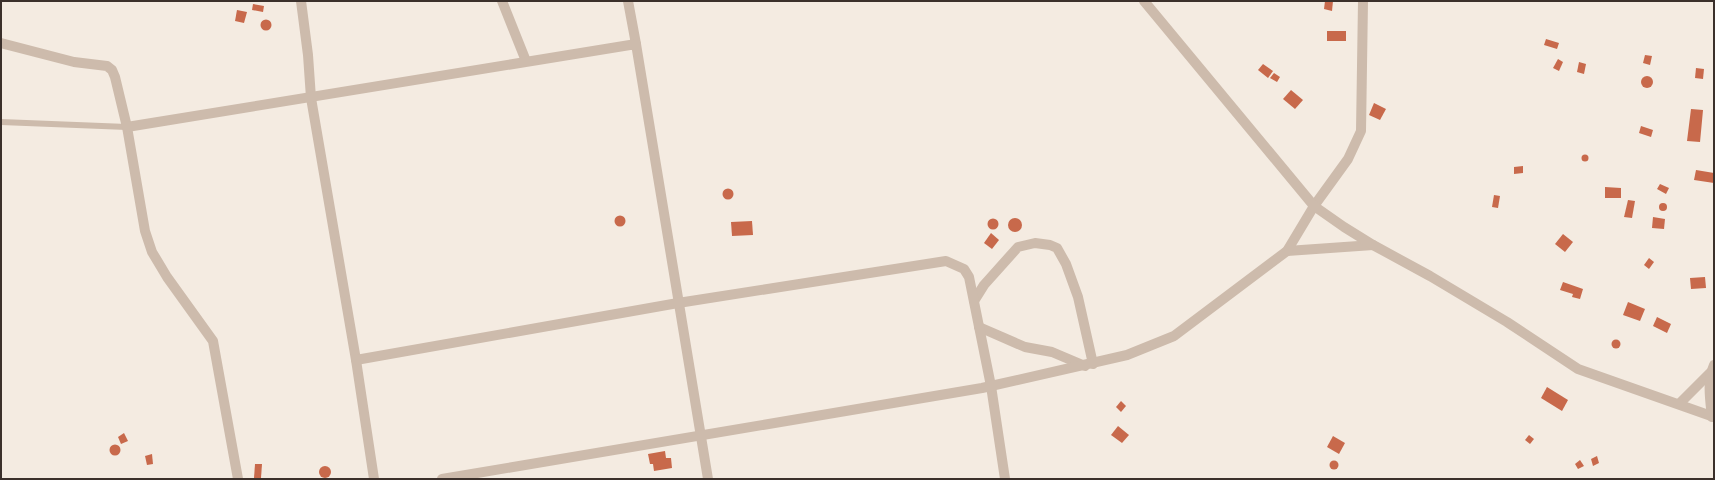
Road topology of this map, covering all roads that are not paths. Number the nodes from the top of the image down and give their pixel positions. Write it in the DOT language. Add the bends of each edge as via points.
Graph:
graph roads {
  1 [pos="301,1"];
  2 [pos="502,1"];
  3 [pos="628,1"];
  4 [pos="1144,1"];
  5 [pos="1363,1"];
  6 [pos="1,43"];
  7 [pos="636,44"];
  8 [pos="526,61"];
  9 [pos="311,98"];
  10 [pos="1,122"];
  11 [pos="127,127"];
  12 [pos="1314,206"];
  13 [pos="1373,245"];
  14 [pos="1287,251"];
  15 [pos="974,301"];
  16 [pos="678,303"];
  17 [pos="978,327"];
  18 [pos="356,360"];
  19 [pos="1089,365"];
  20 [pos="1712,369"];
  21 [pos="991,386"];
  22 [pos="1679,404"];
  23 [pos="1713,417"];
  24 [pos="701,435"];
  25 [pos="238,479"];
  26 [pos="374,479"];
  27 [pos="442,479"];
  28 [pos="708,479"];
  29 [pos="1005,479"];
  1 -- 9 [label="street"];
  2 -- 8 [label="street"];
  3 -- 7 [label="street"];
  4 -- 12 [label="street"];
  5 -- 12 [label="street" via="1361,131 1348,159"];
  6 -- 11 [label="street" via="74,62 107,66 115,77"];
  7 -- 8 [label="street"];
  7 -- 16 [label="street"];
  8 -- 9 [label="street"];
  9 -- 11 [label="street"];
  9 -- 18 [label="street"];
  10 -- 11 [label="lane"];
  11 -- 25 [label="street" via="144,231 152,252 213,341"];
  12 -- 13 [label="street"];
  12 -- 14 [label="street"];
  13 -- 14 [label="street"];
  13 -- 22 [label="street" via="1507,322 1578,369"];
  14 -- 19 [label="street" via="1174,336 1127,356"];
  15 -- 16 [label="street" via="969,277 964,269 946,261"];
  15 -- 17 [label="street"];
  15 -- 19 [label="street" via="984,285 1018,247 1035,242 1056,248 1066,264 1078,297"];
  16 -- 18 [label="street"];
  16 -- 24 [label="street"];
  17 -- 19 [label="street" via="1025,346"];
  17 -- 21 [label="street"];
  18 -- 26 [label="street"];
  19 -- 21 [label="street"];
  20 -- 22 [label="street"];
  20 -- 23 [label="street" via="1710,398"];
  21 -- 24 [label="street"];
  21 -- 29 [label="street"];
  22 -- 23 [label="street"];
  24 -- 27 [label="street"];
  24 -- 28 [label="street"];
}
